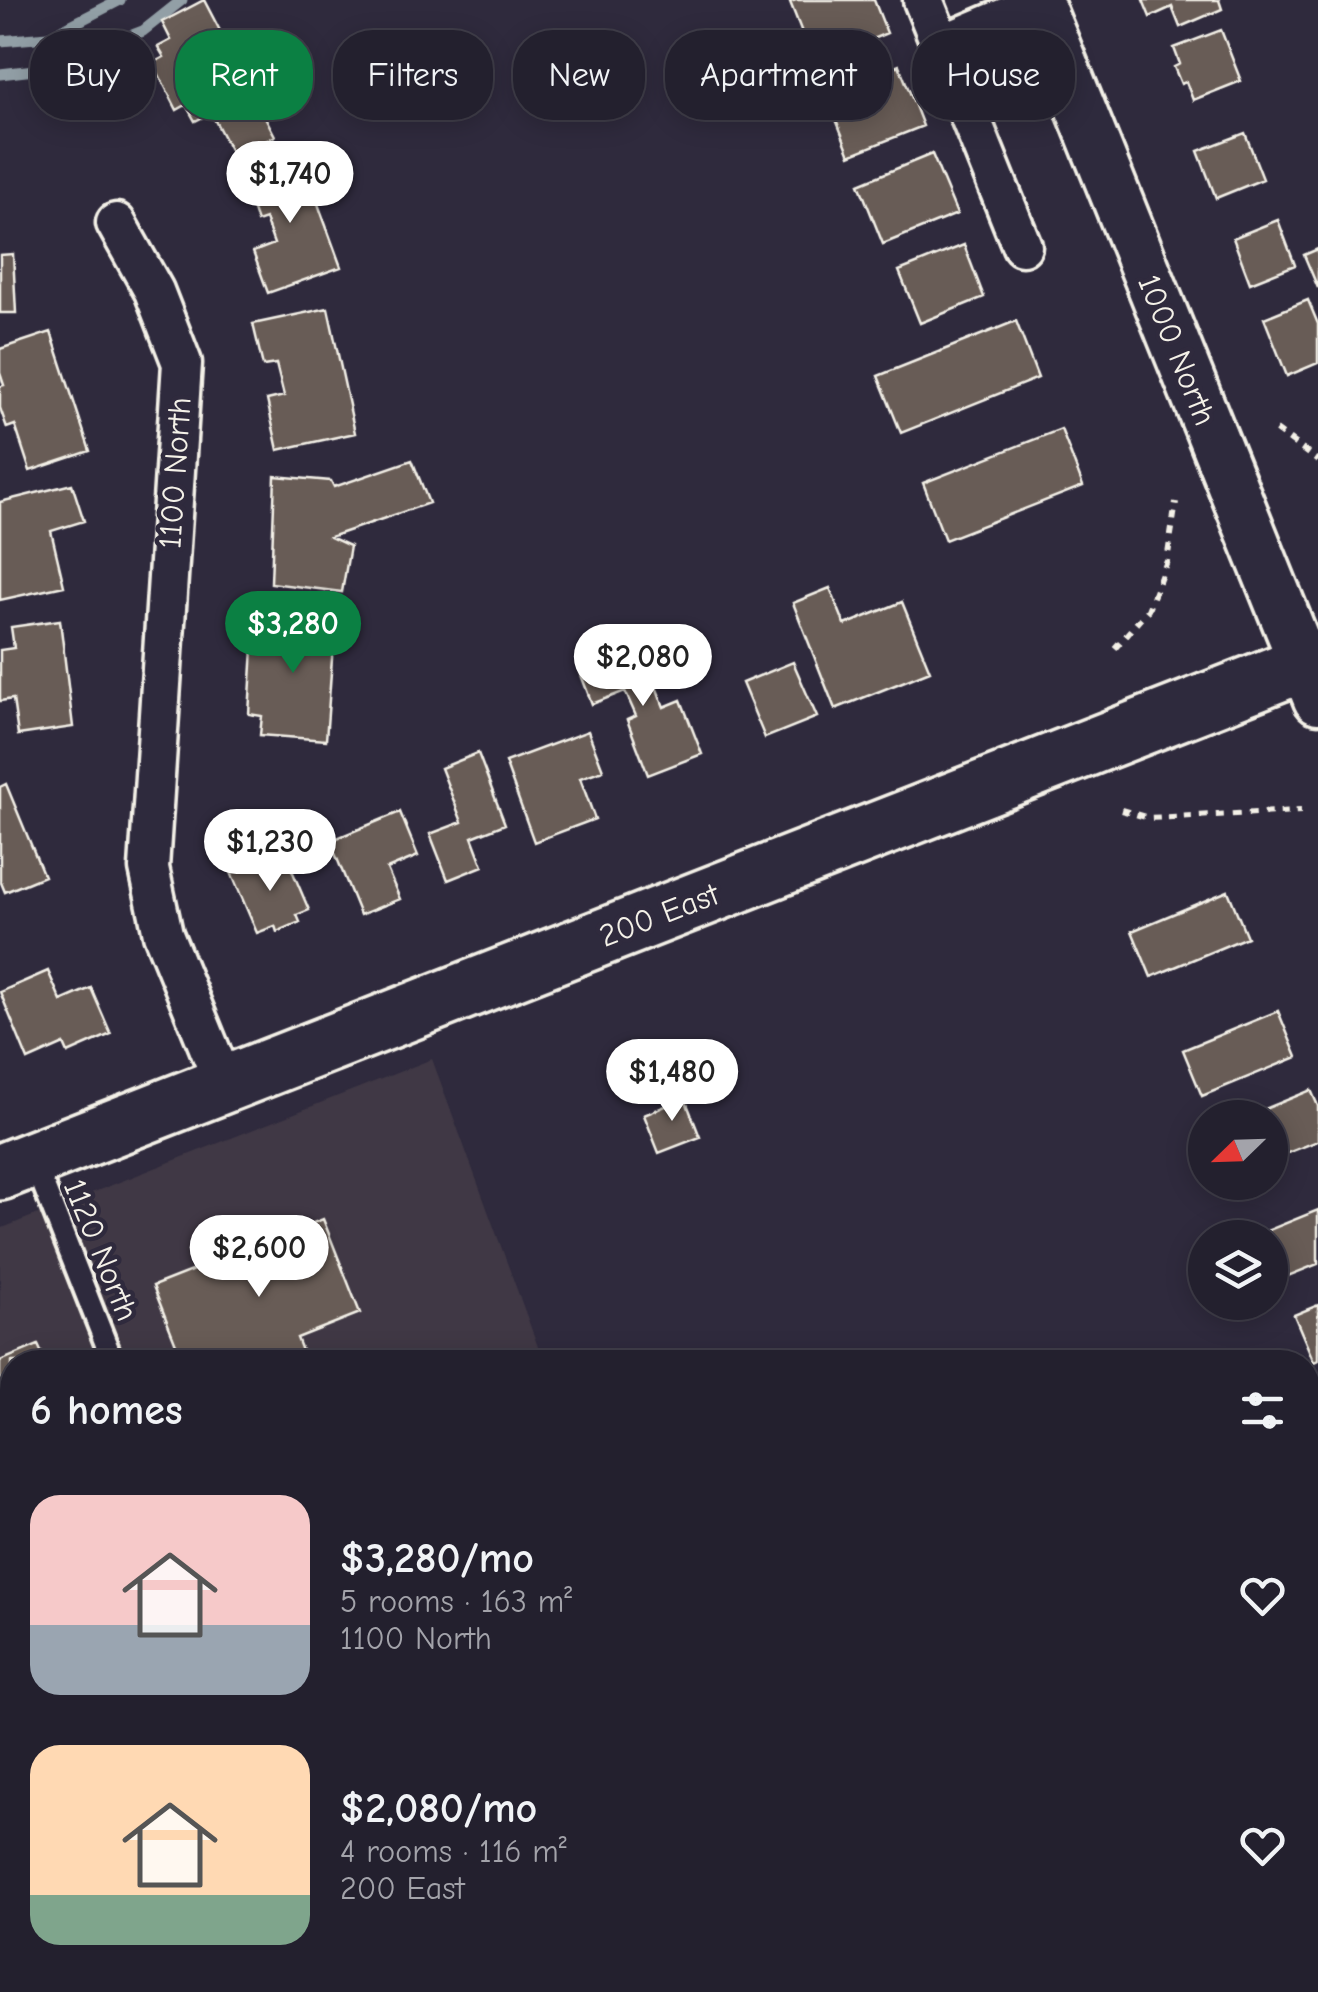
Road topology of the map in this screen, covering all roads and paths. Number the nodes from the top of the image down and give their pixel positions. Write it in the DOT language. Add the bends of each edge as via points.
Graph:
graph roads {
  1 [pos="922,0"];
  2 [pos="1038,2"];
  3 [pos="935,30"];
  4 [pos="975,30"];
  5 [pos="971,120"];
  6 [pos="116,223"];
  7 [pos="1022,246"];
  8 [pos="1276,430"];
  9 [pos="1318,461"];
  10 [pos="1176,502"];
  11 [pos="1115,648"];
  12 [pos="1313,674"];
  13 [pos="1121,810"];
  14 [pos="1301,810"];
  15 [pos="224,1084"];
  16 [pos="16,1166"];
  17 [pos="107,1350"];
  1 -- 3 [label="street"];
  2 -- 4 [label="street"];
  2 -- 12 [label="street, 1000 North"];
  5 -- 7 [label="street"];
  6 -- 15 [label="street, 1100 North" via="154,290 182,364 149,868 164,934"];
  8 -- 9 [label="path"];
  10 -- 11 [label="path" via="1167,562 1148,610"];
  12 -- 15 [label="main road, 200 East"];
  13 -- 14 [label="path" via="1149,818"];
  15 -- 16 [label="main road, 200 East"];
  16 -- 17 [label="lane, 1120 North"];
}
